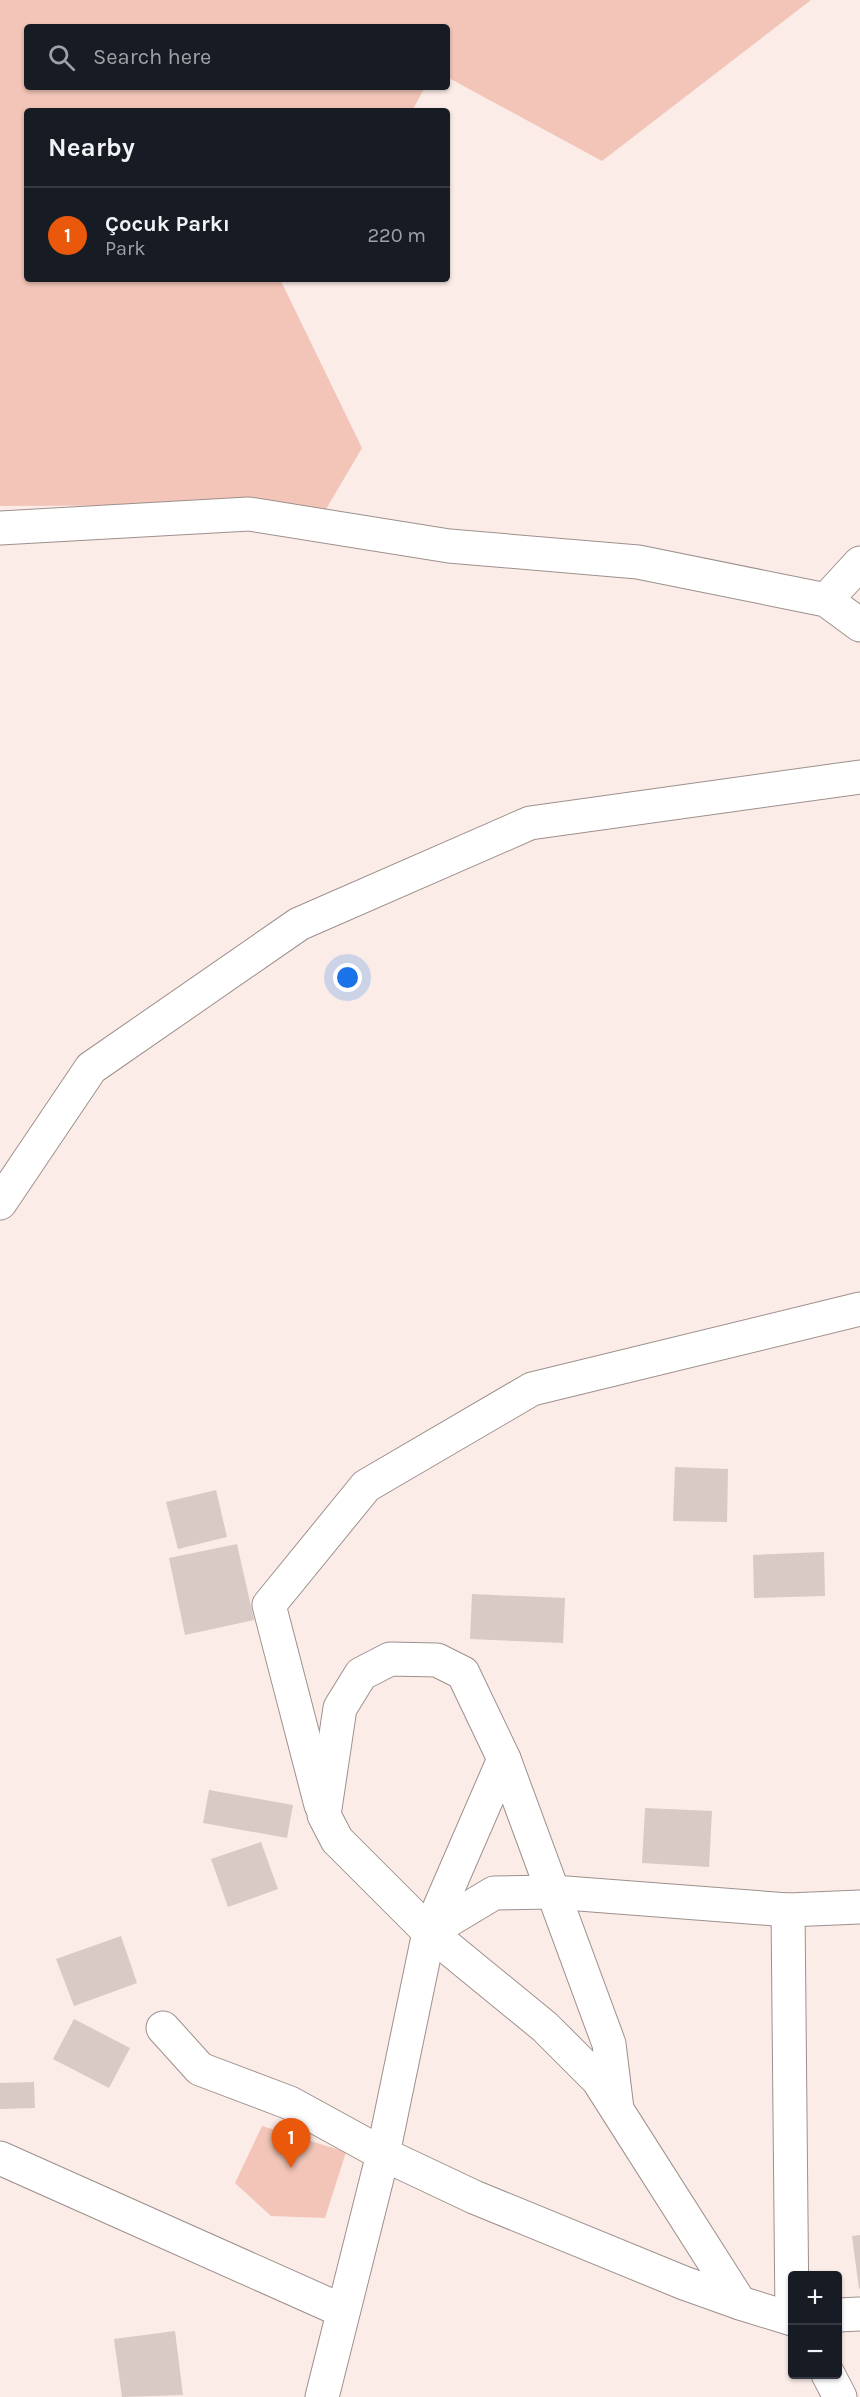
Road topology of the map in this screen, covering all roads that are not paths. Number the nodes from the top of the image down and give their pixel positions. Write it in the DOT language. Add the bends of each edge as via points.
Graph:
graph roads {
  1 [pos="0,528"];
  2 [pos="860,563"];
  3 [pos="826,600"];
  4 [pos="860,625"];
  5 [pos="860,777"];
  6 [pos="0,1203"];
  7 [pos="860,1309"];
  8 [pos="504,1759"];
  9 [pos="324,1815"];
  10 [pos="553,1892"];
  11 [pos="860,1907"];
  12 [pos="788,1910"];
  13 [pos="429,1932"];
  14 [pos="163,2028"];
  15 [pos="617,2109"];
  16 [pos="383,2154"];
  17 [pos="0,2158"];
  18 [pos="792,2271"];
  19 [pos="740,2303"];
  20 [pos="343,2311"];
  21 [pos="860,2314"];
  22 [pos="842,2315"];
  23 [pos="788,2317"];
  24 [pos="831,2379"];
  25 [pos="322,2397"];
  26 [pos="840,2397"];
  1 -- 3 [label="street" via="249,514 449,546 638,562"];
  2 -- 3 [label="street"];
  3 -- 4 [label="street"];
  5 -- 6 [label="street" via="530,824 299,924 92,1068"];
  7 -- 9 [label="street" via="532,1389 366,1486 269,1605"];
  8 -- 9 [label="street" via="463,1673 437,1660 390,1659 361,1674 340,1708"];
  8 -- 10 [label="street"];
  8 -- 13 [label="street"];
  9 -- 13 [label="street" via="338,1840"];
  10 -- 12 [label="street"];
  10 -- 13 [label="street" via="494,1893"];
  10 -- 15 [label="street" via="609,2044"];
  11 -- 12 [label="street"];
  12 -- 18 [label="street"];
  13 -- 15 [label="street" via="545,2027 598,2080"];
  13 -- 16 [label="street"];
  14 -- 16 [label="street" via="200,2069 290,2103"];
  15 -- 19 [label="street"];
  16 -- 19 [label="street" via="485,2202"];
  16 -- 20 [label="street"];
  17 -- 20 [label="street"];
  19 -- 23 [label="street"];
  20 -- 25 [label="street"];
  21 -- 22 [label="street"];
  24 -- 26 [label="street"];
}
